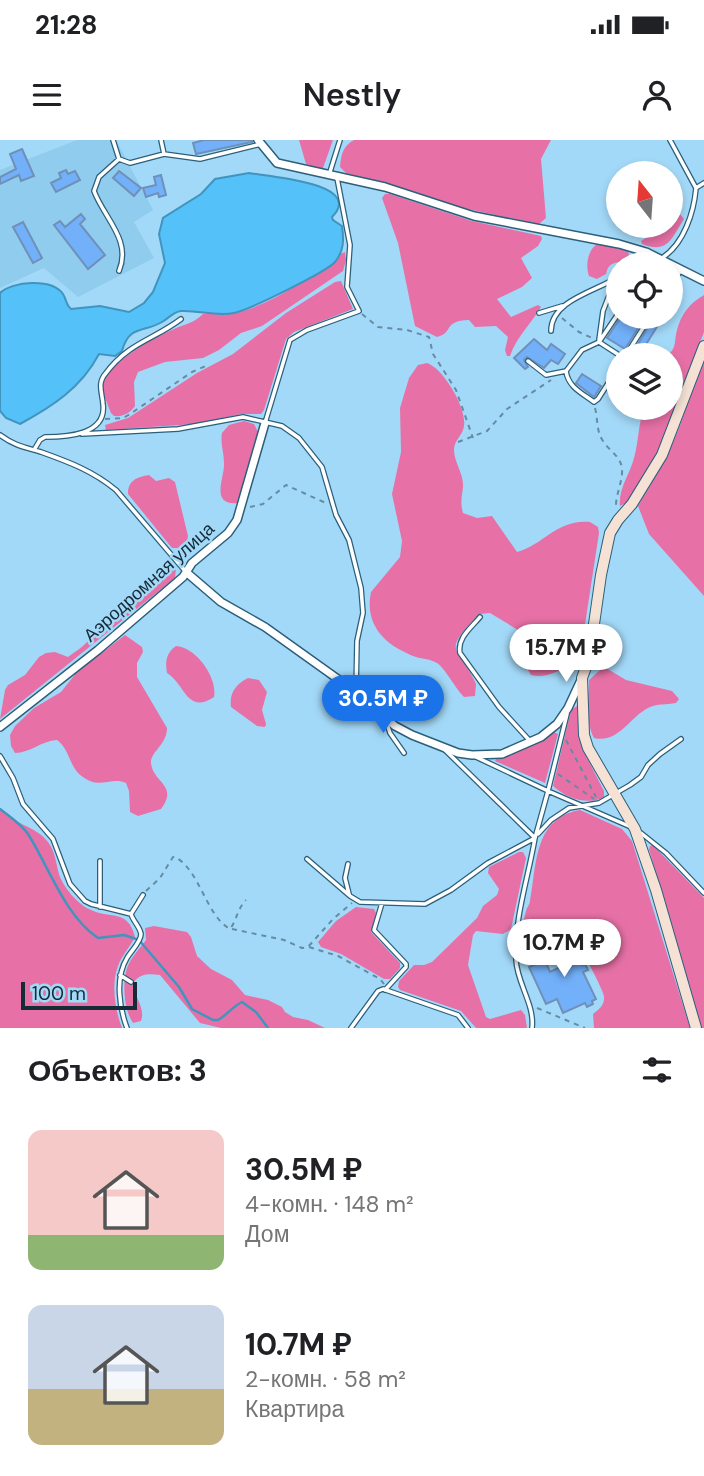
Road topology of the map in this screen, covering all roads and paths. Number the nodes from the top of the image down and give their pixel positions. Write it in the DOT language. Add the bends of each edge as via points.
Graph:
graph roads {
  1 [pos="113,140"];
  2 [pos="160,140"];
  3 [pos="340,140"];
  4 [pos="670,140"];
  5 [pos="259,142"];
  6 [pos="164,154"];
  7 [pos="119,159"];
  8 [pos="333,177"];
  9 [pos="704,183"];
  10 [pos="696,188"];
  11 [pos="642,252"];
  12 [pos="667,252"];
  13 [pos="119,271"];
  14 [pos="683,271"];
  15 [pos="704,281"];
  16 [pos="606,284"];
  17 [pos="606,304"];
  18 [pos="564,306"];
  19 [pos="359,311"];
  20 [pos="539,313"];
  21 [pos="556,313"];
  22 [pos="181,320"];
  23 [pos="608,329"];
  24 [pos="551,331"];
  25 [pos="599,342"];
  26 [pos="704,346"];
  27 [pos="606,347"];
  28 [pos="528,361"];
  29 [pos="208,365"];
  30 [pos="566,371"];
  31 [pos="606,387"];
  32 [pos="594,402"];
  33 [pos="101,419"];
  34 [pos="265,423"];
  35 [pos="82,434"];
  36 [pos="0,435"];
  37 [pos="473,438"];
  38 [pos="458,442"];
  39 [pos="34,450"];
  40 [pos="332,505"];
  41 [pos="241,508"];
  42 [pos="618,520"];
  43 [pos="186,572"];
  44 [pos="480,617"];
  45 [pos="582,678"];
  46 [pos="356,692"];
  47 [pos="568,708"];
  48 [pos="386,719"];
  49 [pos="0,727"];
  50 [pos="563,729"];
  51 [pos="681,739"];
  52 [pos="531,743"];
  53 [pos="443,748"];
  54 [pos="404,753"];
  55 [pos="472,755"];
  56 [pos="0,756"];
  57 [pos="553,770"];
  58 [pos="548,791"];
  59 [pos="615,794"];
  60 [pos="599,803"];
  61 [pos="580,805"];
  62 [pos="635,829"];
  63 [pos="536,838"];
  64 [pos="307,859"];
  65 [pos="100,861"];
  66 [pos="348,864"];
  67 [pos="704,893"];
  68 [pos="143,895"];
  69 [pos="350,896"];
  70 [pos="246,900"];
  71 [pos="355,900"];
  72 [pos="382,903"];
  73 [pos="100,907"];
  74 [pos="131,914"];
  75 [pos="230,929"];
  76 [pos="308,947"];
  77 [pos="120,975"];
  78 [pos="131,982"];
  79 [pos="385,990"];
  80 [pos="529,1005"];
  81 [pos="127,1028"];
  82 [pos="351,1028"];
  83 [pos="468,1028"];
  84 [pos="532,1028"];
  85 [pos="585,1028"];
  86 [pos="696,1028"];
  1 -- 7 [label="lane"];
  2 -- 6 [label="lane"];
  3 -- 8 [label="lane"];
  4 -- 10 [label="lane"];
  5 -- 6 [label="lane" via="200,159"];
  5 -- 8 [label="street" via="277,163"];
  6 -- 7 [label="lane" via="130,163"];
  7 -- 13 [label="lane" via="99,177 94,191 121,242 124,260"];
  8 -- 11 [label="street" via="385,187 474,216"];
  8 -- 19 [label="lane" via="350,245 346,287"];
  9 -- 10 [label="lane"];
  10 -- 12 [label="lane" via="689,221"];
  14 -- 15 [label="street"];
  16 -- 18 [label="lane"];
  17 -- 25 [label="lane"];
  18 -- 20 [label="lane"];
  18 -- 21 [label="lane"];
  19 -- 34 [label="lane" via="290,340"];
  19 -- 37 [label="path" via="378,327 429,337 433,354 460,398"];
  21 -- 24 [label="lane"];
  21 -- 25 [label="path"];
  22 -- 33 [label="lane" via="134,345 104,375"];
  23 -- 25 [label="lane"];
  25 -- 27 [label="lane"];
  25 -- 30 [label="lane" via="582,350"];
  26 -- 42 [label="main road" via="662,455"];
  28 -- 30 [label="lane" via="546,375"];
  29 -- 33 [label="path" via="130,414"];
  30 -- 32 [label="lane" via="572,387"];
  30 -- 37 [label="path" via="507,409 487,432"];
  31 -- 32 [label="lane"];
  32 -- 42 [label="path" via="602,440 621,465 615,504"];
  33 -- 35 [label="lane"];
  34 -- 35 [label="lane" via="243,416 178,429"];
  34 -- 40 [label="lane" via="290,431 316,458"];
  34 -- 41 [label="street, Аэродромная улица"];
  35 -- 39 [label="lane" via="45,437"];
  36 -- 39 [label="lane"];
  37 -- 38 [label="path"];
  39 -- 43 [label="lane" via="103,479"];
  40 -- 41 [label="path" via="286,485 263,504"];
  40 -- 46 [label="lane" via="349,540 363,601"];
  41 -- 43 [label="street, Аэродромная улица" via="233,528"];
  42 -- 45 [label="main road" via="610,533"];
  43 -- 46 [label="street" via="220,602 272,632"];
  43 -- 49 [label="street, Аэродромная улица" via="98,650"];
  44 -- 52 [label="lane" via="462,639 460,653"];
  45 -- 47 [label="street"];
  45 -- 59 [label="main road" via="584,735"];
  46 -- 48 [label="street"];
  47 -- 50 [label="lane"];
  47 -- 52 [label="street" via="557,724"];
  48 -- 53 [label="street"];
  48 -- 54 [label="lane"];
  50 -- 57 [label="lane"];
  50 -- 60 [label="path"];
  51 -- 59 [label="lane" via="648,765 641,777"];
  52 -- 55 [label="street" via="502,754"];
  53 -- 55 [label="street"];
  53 -- 63 [label="lane"];
  55 -- 58 [label="lane"];
  56 -- 73 [label="lane" via="23,804 53,839 71,884 85,901"];
  57 -- 58 [label="lane"];
  57 -- 60 [label="path"];
  58 -- 61 [label="lane"];
  58 -- 63 [label="lane"];
  59 -- 60 [label="lane"];
  59 -- 62 [label="main road"];
  60 -- 61 [label="lane"];
  61 -- 62 [label="lane"];
  61 -- 63 [label="lane" via="551,820"];
  62 -- 67 [label="lane"];
  62 -- 86 [label="main road"];
  63 -- 72 [label="lane" via="425,904"];
  63 -- 80 [label="lane" via="516,932 516,965"];
  64 -- 69 [label="lane"];
  65 -- 73 [label="lane"];
  66 -- 69 [label="lane" via="345,878"];
  68 -- 74 [label="lane"];
  68 -- 75 [label="path" via="173,857 178,858 209,900 217,920"];
  69 -- 71 [label="lane"];
  70 -- 75 [label="path"];
  71 -- 72 [label="lane"];
  71 -- 76 [label="path"];
  72 -- 79 [label="lane" via="374,930 406,964"];
  73 -- 74 [label="lane"];
  74 -- 77 [label="lane" via="141,936"];
  75 -- 76 [label="path"];
  76 -- 79 [label="path" via="338,956 380,979"];
  77 -- 78 [label="lane"];
  77 -- 81 [label="lane"];
  79 -- 82 [label="lane" via="378,991"];
  79 -- 83 [label="lane" via="458,1015"];
  80 -- 84 [label="lane"];
  80 -- 85 [label="path"];
}
